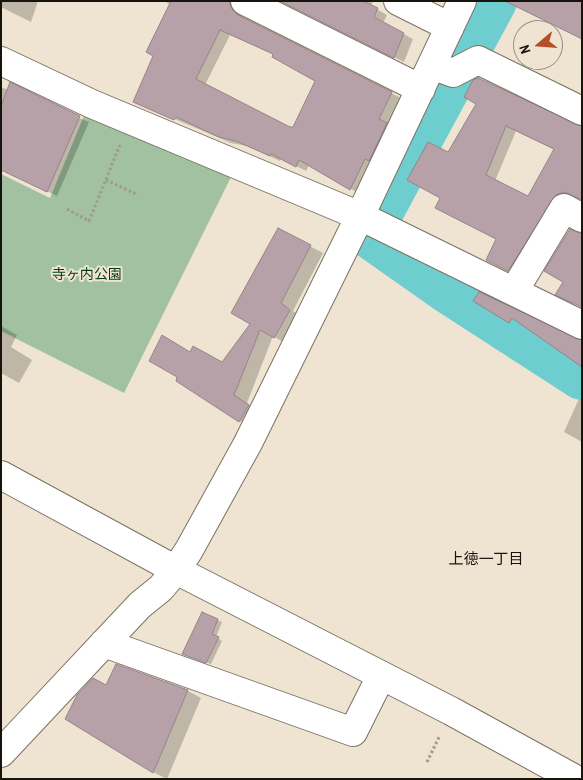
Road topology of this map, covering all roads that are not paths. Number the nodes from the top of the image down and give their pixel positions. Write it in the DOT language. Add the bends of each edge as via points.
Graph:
graph roads {
  1 [pos="244,1"];
  2 [pos="398,1"];
  3 [pos="462,1"];
  4 [pos="450,27"];
  5 [pos="1,60"];
  6 [pos="432,65"];
  7 [pos="420,89"];
  8 [pos="582,111"];
  9 [pos="360,216"];
  10 [pos="582,218"];
  11 [pos="514,291"];
  12 [pos="582,324"];
  13 [pos="1,475"];
  14 [pos="176,570"];
  15 [pos="104,643"];
  16 [pos="381,676"];
  17 [pos="1,753"];
  18 [pos="576,779"];
  1 -- 7 [label="street"];
  2 -- 4 [label="street"];
  3 -- 4 [label="street"];
  4 -- 6 [label="street"];
  5 -- 9 [label="street" via="92,104"];
  6 -- 7 [label="street"];
  6 -- 8 [label="street" via="453,73 478,60"];
  7 -- 9 [label="street"];
  9 -- 11 [label="street"];
  9 -- 14 [label="street" via="248,443"];
  10 -- 11 [label="street" via="564,208"];
  11 -- 12 [label="street"];
  13 -- 14 [label="street"];
  14 -- 15 [label="street"];
  14 -- 16 [label="street"];
  15 -- 16 [label="street" via="353,732"];
  15 -- 17 [label="street"];
  16 -- 18 [label="street"];
}
